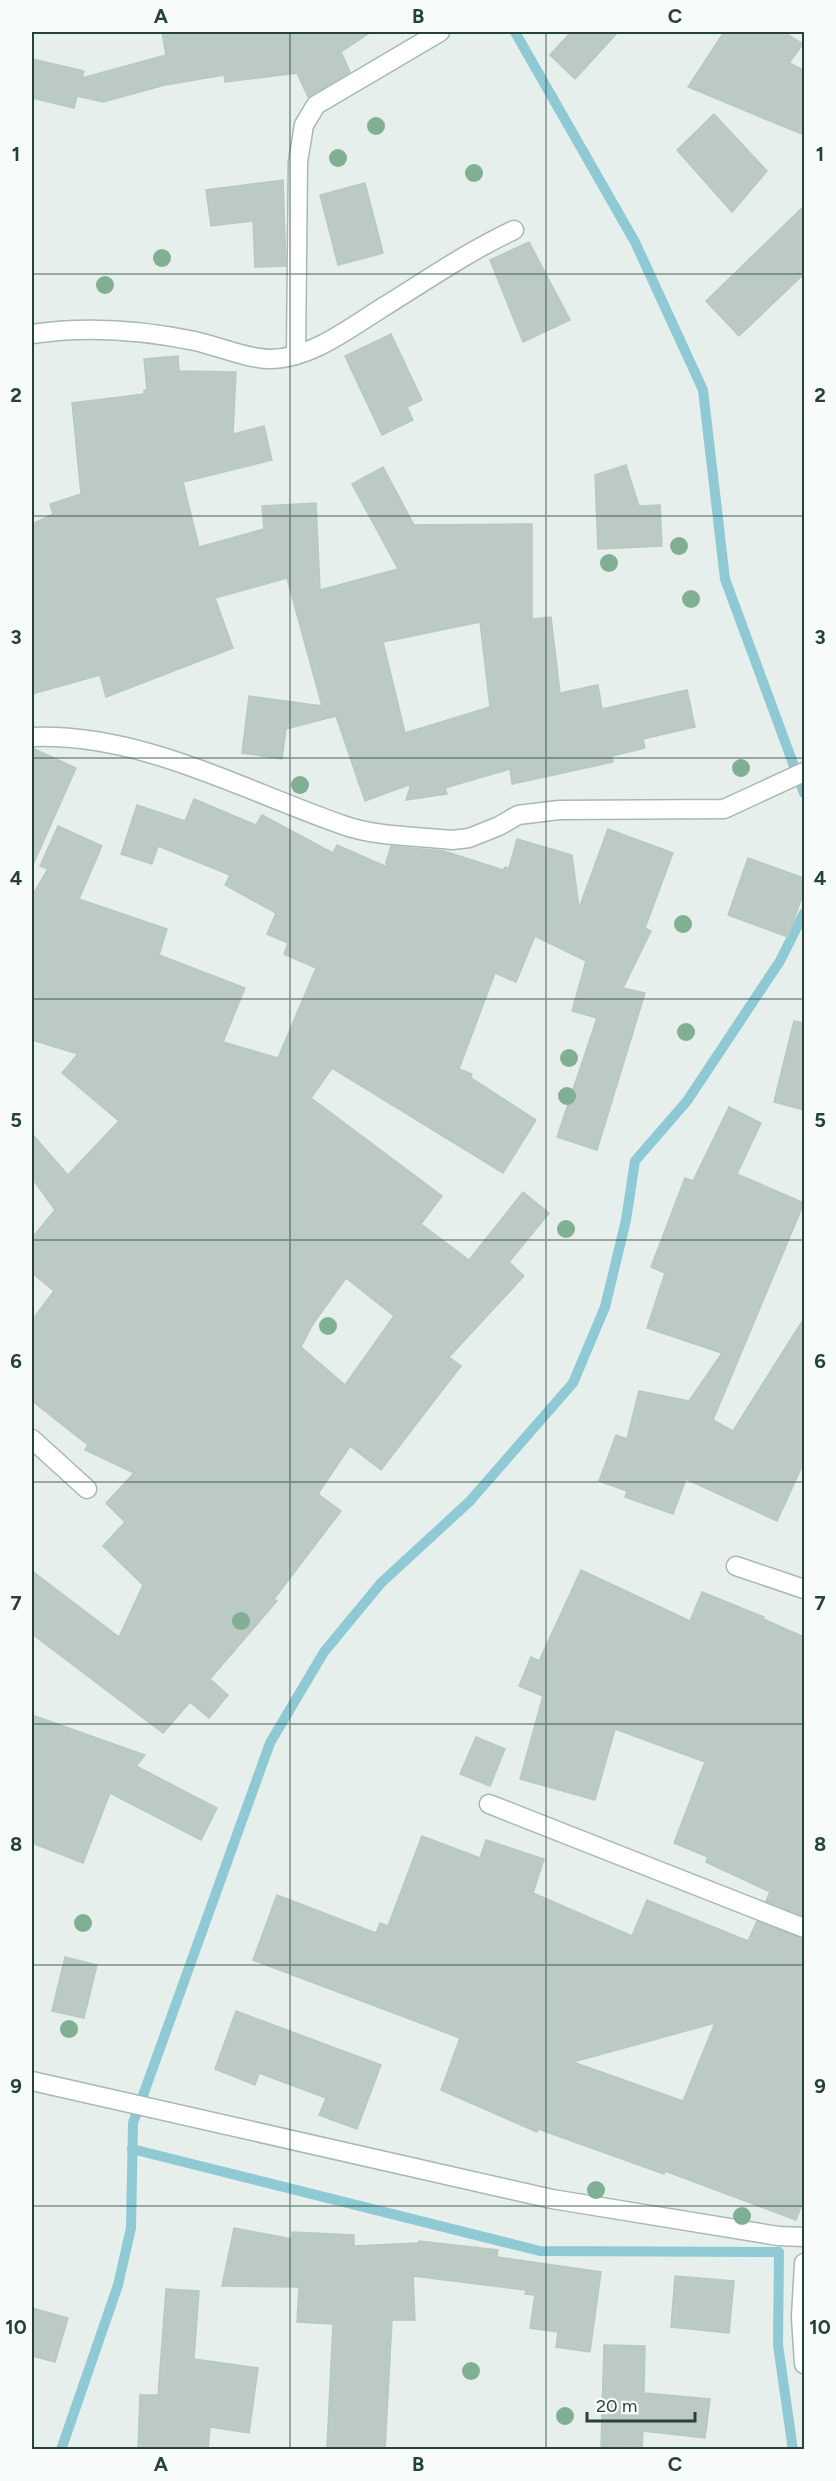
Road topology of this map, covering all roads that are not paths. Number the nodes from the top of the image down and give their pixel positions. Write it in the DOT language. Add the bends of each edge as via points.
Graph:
graph roads {
  1 [pos="440,32"];
  2 [pos="514,230"];
  3 [pos="32,334"];
  4 [pos="296,355"];
  5 [pos="32,737"];
  6 [pos="804,772"];
  7 [pos="32,1439"];
  8 [pos="87,1489"];
  9 [pos="736,1566"];
  10 [pos="804,1590"];
  11 [pos="489,1804"];
  12 [pos="804,1928"];
  13 [pos="32,2081"];
  14 [pos="804,2237"];
  15 [pos="804,2263"];
  16 [pos="804,2364"];
  1 -- 4 [label="street" via="316,105 304,124 298,162"];
  2 -- 4 [label="street" via="486,243 333,339"];
  3 -- 4 [label="street" via="65,329 105,330 192,340 269,359"];
  5 -- 6 [label="street" via="105,741 205,771 344,826 452,840 469,838 518,815 559,810 723,809"];
  7 -- 8 [label="street"];
  9 -- 10 [label="street"];
  11 -- 12 [label="street"];
  13 -- 14 [label="street" via="552,2199"];
  15 -- 16 [label="street"];
}
